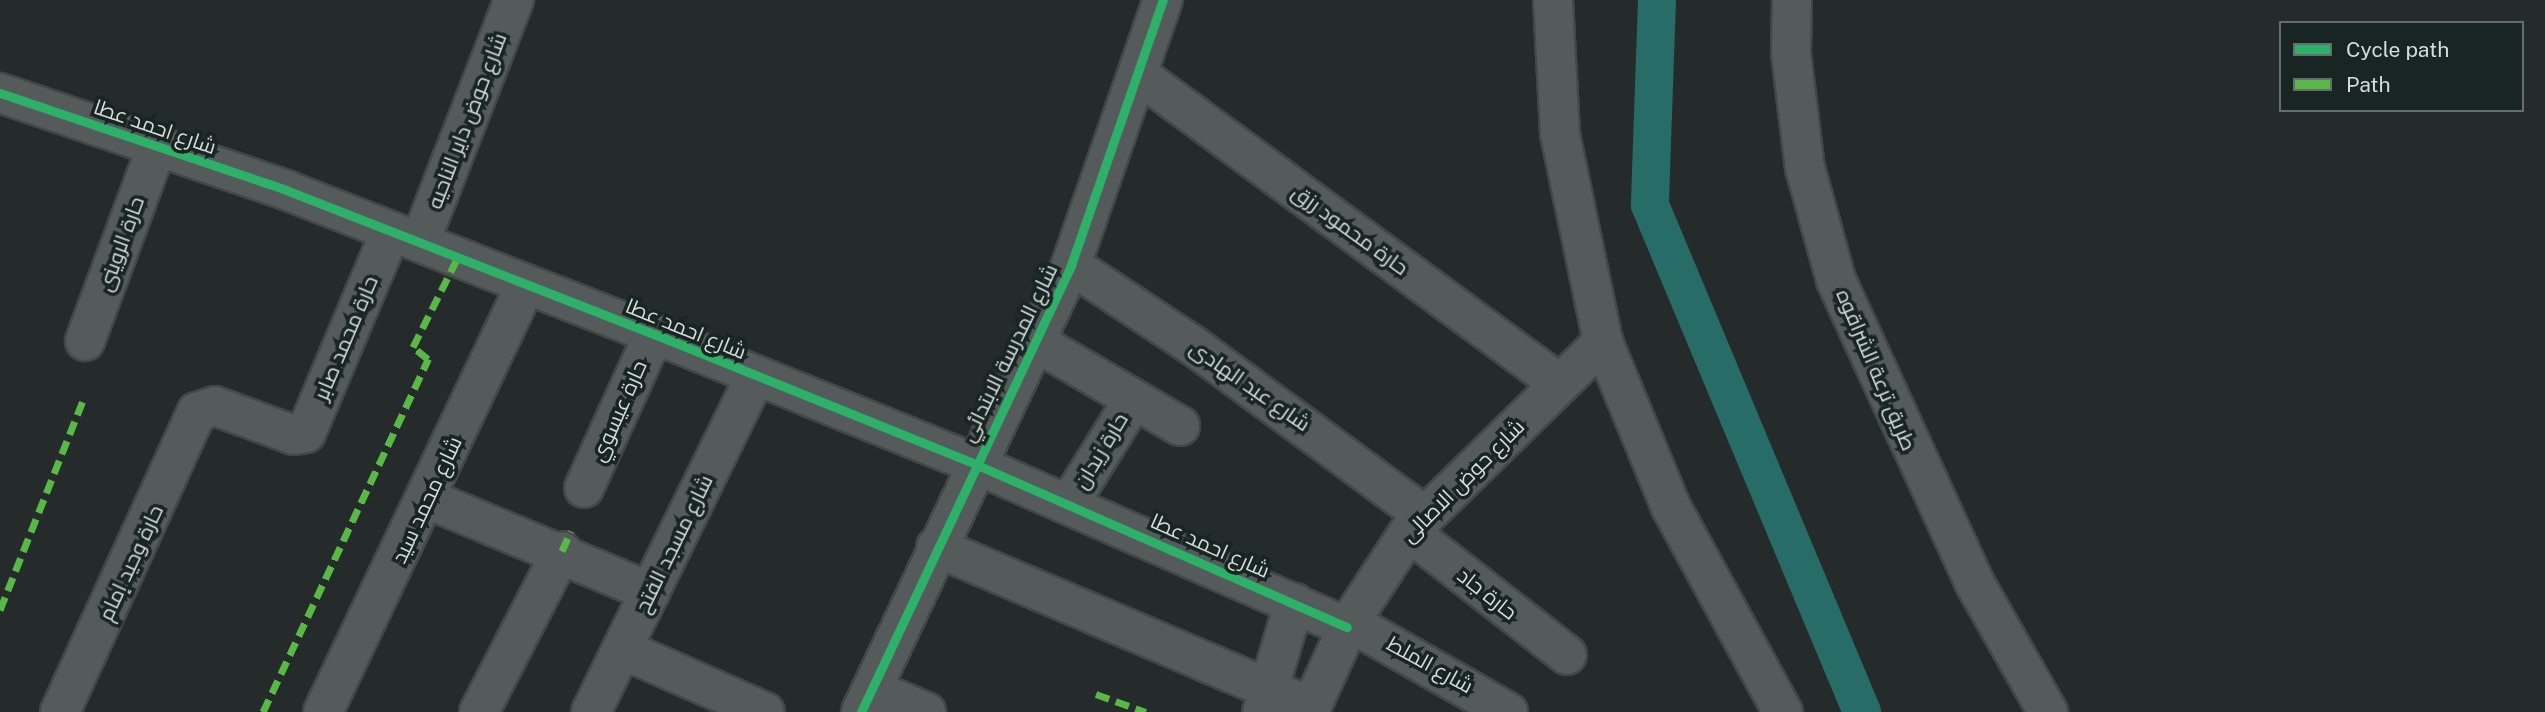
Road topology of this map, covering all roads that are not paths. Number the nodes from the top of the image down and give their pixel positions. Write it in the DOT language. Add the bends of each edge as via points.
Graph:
graph roads {
  1 [pos="514,0"];
  2 [pos="1163,0"];
  3 [pos="1553,0"];
  4 [pos="1792,0"];
  5 [pos="1139,75"];
  6 [pos="0,93"];
  7 [pos="157,146"];
  8 [pos="406,236"];
  9 [pos="1071,265"];
  10 [pos="526,285"];
  11 [pos="653,334"];
  12 [pos="85,341"];
  13 [pos="1034,341"];
  14 [pos="1603,342"];
  15 [pos="756,375"];
  16 [pos="1560,384"];
  17 [pos="1133,399"];
  18 [pos="197,412"];
  19 [pos="1180,426"];
  20 [pos="975,464"];
  21 [pos="584,488"];
  22 [pos="428,499"];
  23 [pos="1069,504"];
  24 [pos="1417,523"];
  25 [pos="936,547"];
  26 [pos="562,551"];
  27 [pos="650,592"];
  28 [pos="1294,603"];
  29 [pos="1349,625"];
  30 [pos="622,649"];
  31 [pos="1567,655"];
  32 [pos="866,700"];
  33 [pos="1266,701"];
  34 [pos="1310,709"];
  35 [pos="60,712"];
  36 [pos="323,712"];
  37 [pos="479,712"];
  38 [pos="591,712"];
  39 [pos="765,712"];
  40 [pos="926,712"];
  41 [pos="1508,712"];
  42 [pos="1783,712"];
  43 [pos="2048,712"];
  1 -- 8 [label="street, شارع حوض داير الناحيه"];
  2 -- 5 [label="street, شارع المدرسة الابتدائي"];
  3 -- 14 [label="street" via="1560,134"];
  4 -- 43 [label="street, طريق ترعة الشراقوه" via="1791,53 1805,168 1836,280 1974,582"];
  5 -- 9 [label="street, شارع المدرسة الابتدائي"];
  5 -- 16 [label="street, حارة محمود رزق"];
  6 -- 7 [label="street, شارع احمد عطا"];
  7 -- 8 [label="street, شارع احمد عطا"];
  7 -- 12 [label="street, حارة الروينى"];
  8 -- 10 [label="street, شارع احمد عطا"];
  8 -- 18 [label="street, حارة محمد صابر" via="306,433 294,435 215,405"];
  9 -- 13 [label="street, شارع المدرسة الابتدائي"];
  9 -- 24 [label="street, شارع عبد الهادى" via="1202,352"];
  10 -- 11 [label="street, شارع احمد عطا"];
  10 -- 22 [label="street, شارع محمد سيد"];
  11 -- 15 [label="street, شارع احمد عطا"];
  11 -- 21 [label="street, حارة عيسوي"];
  13 -- 17 [label="street"];
  13 -- 20 [label="street, شارع المدرسة الابتدائي"];
  14 -- 16 [label="street, شارع حوض الاصالى"];
  14 -- 42 [label="street" via="1671,507"];
  15 -- 20 [label="street, شارع احمد عطا"];
  15 -- 27 [label="street, شارع مسجد الفتح"];
  16 -- 24 [label="street, شارع حوض الاصالى"];
  17 -- 19 [label="street"];
  17 -- 23 [label="street, حارة زيدان"];
  18 -- 35 [label="street, حارة وحيد إمام"];
  20 -- 23 [label="street, شارع احمد عطا"];
  20 -- 25 [label="street, شارع المدرسة الابتدائي"];
  22 -- 26 [label="street"];
  22 -- 36 [label="street, شارع محمد سيد"];
  23 -- 28 [label="street, شارع احمد عطا"];
  24 -- 29 [label="street, شارع حوض الاصالى"];
  24 -- 31 [label="street, حارة جاد"];
  25 -- 32 [label="street, شارع المدرسة الابتدائي"];
  25 -- 33 [label="street"];
  26 -- 27 [label="street"];
  26 -- 37 [label="street"];
  27 -- 30 [label="street, شارع مسجد الفتح"];
  28 -- 29 [label="street, شارع احمد عطا"];
  28 -- 33 [label="street"];
  29 -- 34 [label="street, شارع حوض الاصالى"];
  29 -- 41 [label="street, شارع الملط"];
  30 -- 38 [label="street, شارع مسجد الفتح"];
  30 -- 39 [label="street"];
  32 -- 40 [label="street"];
  33 -- 34 [label="street"];
}
